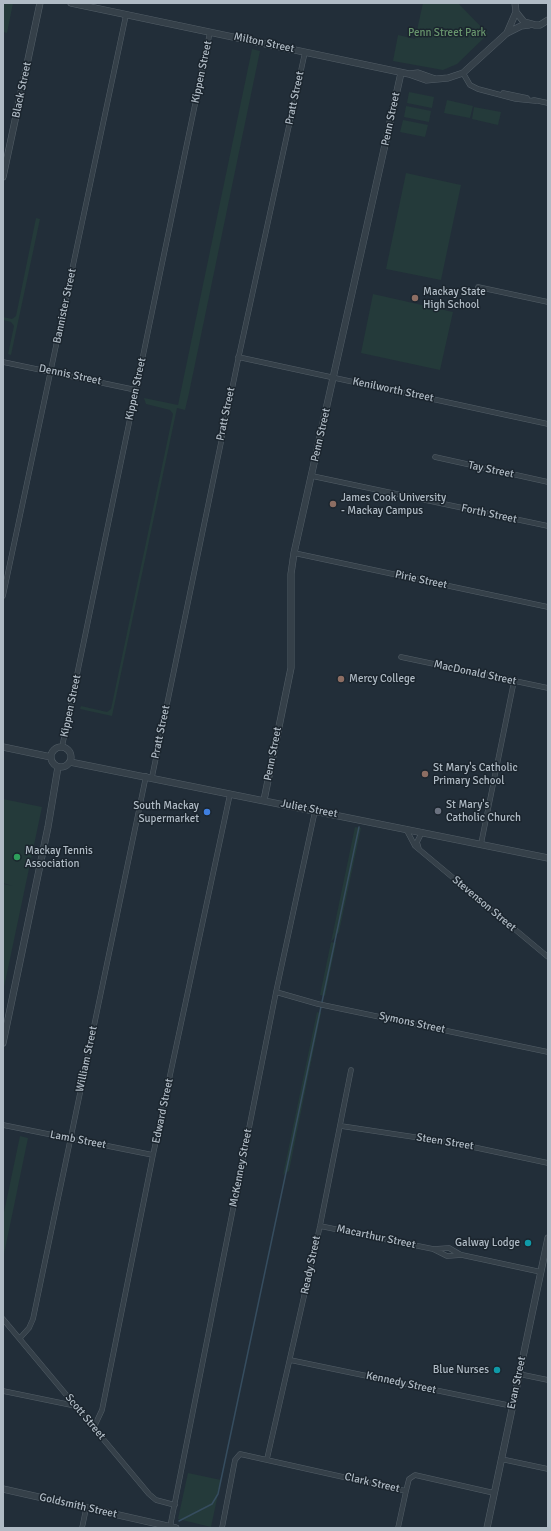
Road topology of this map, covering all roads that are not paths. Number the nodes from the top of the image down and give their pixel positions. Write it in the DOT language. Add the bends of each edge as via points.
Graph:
graph roads {
  1 [pos="40,3"];
  2 [pos="71,3"];
  3 [pos="515,6"];
  4 [pos="126,15"];
  5 [pos="548,20"];
  6 [pos="529,24"];
  7 [pos="540,25"];
  8 [pos="548,28"];
  9 [pos="210,32"];
  10 [pos="507,32"];
  11 [pos="305,52"];
  12 [pos="401,72"];
  13 [pos="463,73"];
  14 [pos="548,103"];
  15 [pos="3,177"];
  16 [pos="478,287"];
  17 [pos="548,302"];
  18 [pos="238,357"];
  19 [pos="3,362"];
  20 [pos="51,372"];
  21 [pos="334,378"];
  22 [pos="136,390"];
  23 [pos="548,424"];
  24 [pos="434,457"];
  25 [pos="312,476"];
  26 [pos="548,482"];
  27 [pos="548,526"];
  28 [pos="294,553"];
  29 [pos="3,596"];
  30 [pos="548,607"];
  31 [pos="401,657"];
  32 [pos="514,681"];
  33 [pos="548,688"];
  34 [pos="3,747"];
  35 [pos="62,747"];
  36 [pos="51,757"];
  37 [pos="70,762"];
  38 [pos="58,767"];
  39 [pos="149,776"];
  40 [pos="230,794"];
  41 [pos="264,800"];
  42 [pos="315,811"];
  43 [pos="406,829"];
  44 [pos="422,832"];
  45 [pos="480,844"];
  46 [pos="420,850"];
  47 [pos="548,858"];
  48 [pos="548,957"];
  49 [pos="276,992"];
  50 [pos="3,1043"];
  51 [pos="548,1052"];
  52 [pos="351,1070"];
  53 [pos="3,1124"];
  54 [pos="341,1126"];
  55 [pos="70,1138"];
  56 [pos="153,1155"];
  57 [pos="548,1163"];
  58 [pos="320,1226"];
  59 [pos="548,1238"];
  60 [pos="433,1249"];
  61 [pos="464,1256"];
  62 [pos="541,1272"];
  63 [pos="3,1319"];
  64 [pos="20,1338"];
  65 [pos="290,1360"];
  66 [pos="519,1374"];
  67 [pos="548,1380"];
  68 [pos="3,1391"];
  69 [pos="76,1406"];
  70 [pos="512,1406"];
  71 [pos="94,1426"];
  72 [pos="267,1459"];
  73 [pos="501,1459"];
  74 [pos="548,1469"];
  75 [pos="3,1489"];
  76 [pos="406,1491"];
  77 [pos="494,1493"];
  78 [pos="175,1505"];
  79 [pos="86,1509"];
  80 [pos="173,1527"];
  81 [pos="82,1528"];
  82 [pos="222,1528"];
  83 [pos="398,1528"];
  84 [pos="487,1528"];
  1 -- 15 [label="street, Black Street"];
  2 -- 4 [label="street, Milton Street"];
  3 -- 6 [label="street" via="519,18"];
  3 -- 10 [label="street"];
  4 -- 9 [label="street, Milton Street"];
  4 -- 20 [label="street, Bannister Street"];
  5 -- 7 [label="street"];
  6 -- 7 [label="street"];
  6 -- 10 [label="street"];
  7 -- 8 [label="street"];
  9 -- 11 [label="street, Milton Street"];
  9 -- 22 [label="street, Kippen Street"];
  10 -- 13 [label="street"];
  11 -- 12 [label="street, Milton Street"];
  11 -- 18 [label="street, Pratt Street"];
  12 -- 13 [label="street, Milton Street" via="418,73 436,79"];
  12 -- 21 [label="street, Penn Street"];
  13 -- 14 [label="street" via="470,85"];
  16 -- 17 [label="street"];
  18 -- 21 [label="street, Kenilworth Street"];
  18 -- 39 [label="street, Pratt Street"];
  19 -- 20 [label="street, Dennis Street"];
  20 -- 22 [label="street, Dennis Street"];
  20 -- 29 [label="street, Bannister Street"];
  21 -- 23 [label="street, Kenilworth Street"];
  21 -- 25 [label="street, Penn Street"];
  22 -- 35 [label="street, Kippen Street"];
  24 -- 26 [label="street, Tay Street"];
  25 -- 27 [label="street, Forth Street"];
  25 -- 28 [label="street, Penn Street"];
  28 -- 30 [label="street, Pirie Street"];
  28 -- 41 [label="street, Penn Street" via="291,574 291,668"];
  31 -- 32 [label="street, MacDonald Street"];
  32 -- 33 [label="street, MacDonald Street"];
  32 -- 45 [label="street"];
  34 -- 36 [label="street"];
  35 -- 36 [label="street" via="53,750"];
  35 -- 37 [label="street" via="70,752"];
  36 -- 38 [label="street"];
  37 -- 38 [label="street" via="66,766"];
  37 -- 39 [label="street, Juliet Street"];
  38 -- 50 [label="street"];
  39 -- 40 [label="street, Juliet Street"];
  39 -- 55 [label="street, William Street"];
  40 -- 41 [label="street, Juliet Street"];
  40 -- 56 [label="street, Edward Street"];
  41 -- 42 [label="street, Juliet Street"];
  42 -- 43 [label="street, Juliet Street"];
  42 -- 49 [label="street, McKenney Street"];
  43 -- 44 [label="street, Juliet Street"];
  43 -- 46 [label="street, Stevenson Street"];
  44 -- 45 [label="street, Juliet Street"];
  44 -- 46 [label="street" via="417,843"];
  45 -- 47 [label="street, Juliet Street"];
  46 -- 48 [label="street, Stevenson Street"];
  49 -- 51 [label="street, Symons Street" via="318,1004"];
  49 -- 78 [label="street, McKenney Street"];
  52 -- 54 [label="street, Ready Street"];
  53 -- 55 [label="street, Lamb Street"];
  54 -- 57 [label="street, Steen Street" via="454,1143"];
  54 -- 58 [label="street, Ready Street"];
  55 -- 56 [label="street, Lamb Street"];
  55 -- 64 [label="street, William Street" via="33,1319"];
  56 -- 71 [label="street, Edward Street" via="102,1410"];
  58 -- 60 [label="street, Macarthur Street"];
  58 -- 65 [label="street, Ready Street"];
  59 -- 62 [label="street, Evan Street"];
  60 -- 61 [label="street, Macarthur Street" via="447,1256"];
  60 -- 61 [label="street, Macarthur Street" via="449,1248"];
  61 -- 62 [label="street, Macarthur Street"];
  62 -- 66 [label="street, Evan Street"];
  63 -- 64 [label="street, Scott Street"];
  64 -- 69 [label="street, Scott Street"];
  65 -- 70 [label="street, Kennedy Street"];
  65 -- 72 [label="street, Ready Street"];
  66 -- 67 [label="street"];
  66 -- 70 [label="street, Evan Street"];
  68 -- 69 [label="street"];
  69 -- 71 [label="street, Scott Street"];
  70 -- 73 [label="street, Evan Street"];
  71 -- 78 [label="street, Scott Street" via="149,1494 156,1500"];
  72 -- 76 [label="street, Clark Street"];
  72 -- 82 [label="street, Clark Street" via="240,1454 235,1460"];
  73 -- 74 [label="street"];
  73 -- 77 [label="street, Evan Street"];
  75 -- 79 [label="street, Goldsmith Street"];
  76 -- 77 [label="street, Clark Street" via="409,1479 415,1475"];
  76 -- 83 [label="street"];
  77 -- 84 [label="street, Evan Street"];
  78 -- 80 [label="street, McKenney Street"];
  79 -- 80 [label="street, Goldsmith Street"];
  79 -- 81 [label="street"];
}
